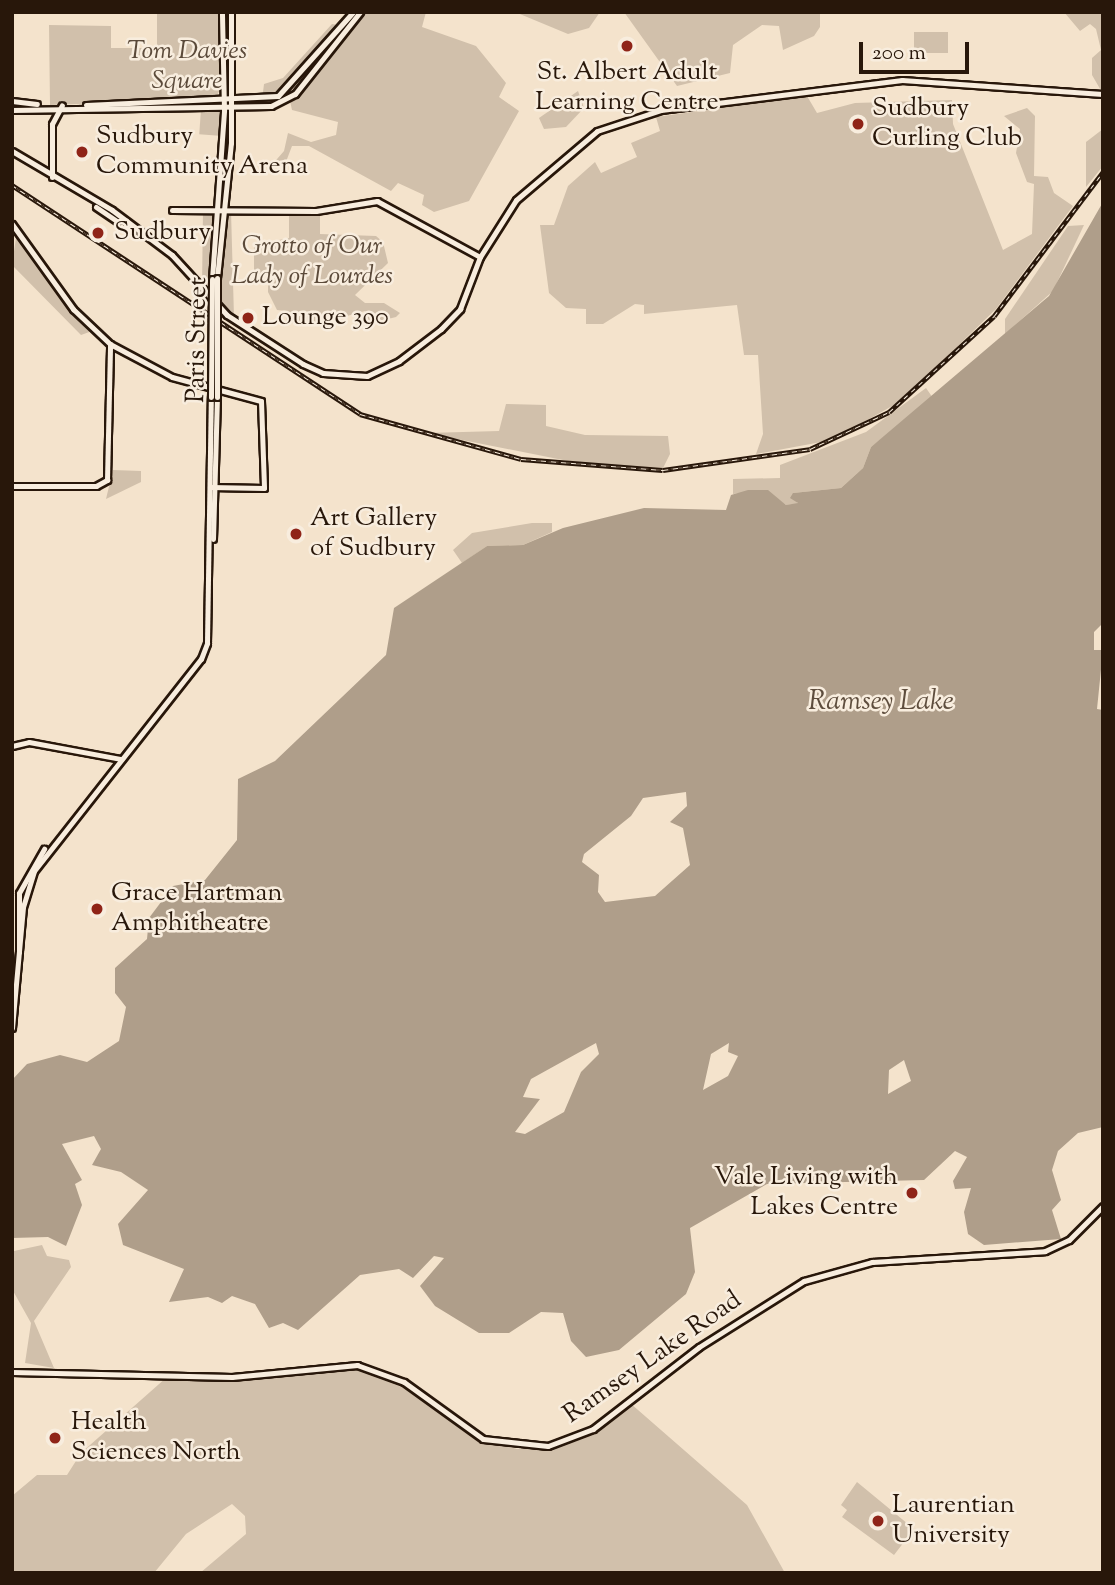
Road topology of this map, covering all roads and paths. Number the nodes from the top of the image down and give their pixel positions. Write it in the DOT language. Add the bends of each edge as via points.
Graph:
graph roads {
  1 [pos="222,12"];
  2 [pos="231,12"];
  3 [pos="354,12"];
  4 [pos="360,12"];
  5 [pos="223,84"];
  6 [pos="1103,94"];
  7 [pos="12,101"];
  8 [pos="224,102"];
  9 [pos="233,102"];
  10 [pos="208,103"];
  11 [pos="41,105"];
  12 [pos="62,105"];
  13 [pos="86,105"];
  14 [pos="245,109"];
  15 [pos="12,110"];
  16 [pos="224,110"];
  17 [pos="232,110"];
  18 [pos="52,124"];
  19 [pos="232,124"];
  20 [pos="12,151"];
  21 [pos="52,177"];
  22 [pos="92,203"];
  23 [pos="172,210"];
  24 [pos="215,211"];
  25 [pos="225,211"];
  26 [pos="120,222"];
  27 [pos="12,224"];
  28 [pos="491,240"];
  29 [pos="467,249"];
  30 [pos="480,257"];
  31 [pos="214,278"];
  32 [pos="110,344"];
  33 [pos="214,397"];
  34 [pos="12,486"];
  35 [pos="210,487"];
  36 [pos="218,487"];
  37 [pos="212,542"];
  38 [pos="12,746"];
  39 [pos="121,759"];
  40 [pos="17,916"];
  41 [pos="12,1028"];
  42 [pos="1103,1206"];
  43 [pos="1103,1214"];
  44 [pos="1090,1219"];
  45 [pos="12,1372"];
  1 -- 5 [label="main road, Paris Street"];
  2 -- 9 [label="main road, Paris Street"];
  3 -- 9 [label="main road" via="286,92"];
  4 -- 14 [label="main road" via="295,94"];
  5 -- 8 [label="main road, Paris Street"];
  5 -- 10 [label="main road"];
  6 -- 28 [label="main road" via="912,80 651,113 594,132 564,154 524,191"];
  7 -- 11 [label="main road"];
  8 -- 9 [label="main road"];
  8 -- 10 [label="main road"];
  8 -- 16 [label="main road, Paris Street"];
  9 -- 17 [label="main road, Paris Street"];
  10 -- 13 [label="main road"];
  11 -- 12 [label="main road"];
  11 -- 15 [label="main road"];
  11 -- 18 [label="main road"];
  12 -- 13 [label="main road"];
  12 -- 18 [label="main road"];
  13 -- 16 [label="main road"];
  14 -- 17 [label="main road"];
  14 -- 19 [label="main road"];
  16 -- 17 [label="main road"];
  16 -- 24 [label="main road, Paris Street"];
  17 -- 19 [label="main road, Paris Street"];
  18 -- 21 [label="main road"];
  19 -- 25 [label="main road, Paris Street"];
  20 -- 21 [label="main road"];
  21 -- 22 [label="main road"];
  22 -- 26 [label="main road"];
  22 -- 26 [label="main road" via="111,210"];
  23 -- 24 [label="main road"];
  24 -- 25 [label="main road"];
  24 -- 31 [label="main road, Paris Street"];
  25 -- 29 [label="main road" via="325,210 377,201"];
  25 -- 31 [label="main road, Paris Street"];
  26 -- 30 [label="main road" via="172,255 227,314 314,371 367,376 400,361 460,309"];
  27 -- 32 [label="main road" via="67,302"];
  28 -- 29 [label="main road"];
  28 -- 30 [label="main road"];
  29 -- 30 [label="main road"];
  31 -- 33 [label="main road, Paris Street, bridge"];
  32 -- 34 [label="main road" via="104,483"];
  32 -- 36 [label="main road" via="172,377 261,401 264,488"];
  33 -- 35 [label="main road, Paris Street"];
  33 -- 36 [label="main road, Paris Street"];
  35 -- 36 [label="main road"];
  35 -- 37 [label="main road, Paris Street"];
  36 -- 37 [label="main road, Paris Street"];
  37 -- 39 [label="main road, Paris Street" via="211,623 201,659"];
  38 -- 39 [label="main road" via="29,742"];
  39 -- 40 [label="main road, Paris Street" via="27,871"];
  40 -- 41 [label="main road, Paris Street" via="19,952"];
  42 -- 44 [label="main road, Ramsey Lake Road"];
  43 -- 44 [label="main road"];
  44 -- 45 [label="main road, Ramsey Lake Road" via="1069,1240 1045,1251 872,1262 804,1281 677,1362 593,1429 548,1446 483,1439 404,1382 357,1365 232,1377"];
}
